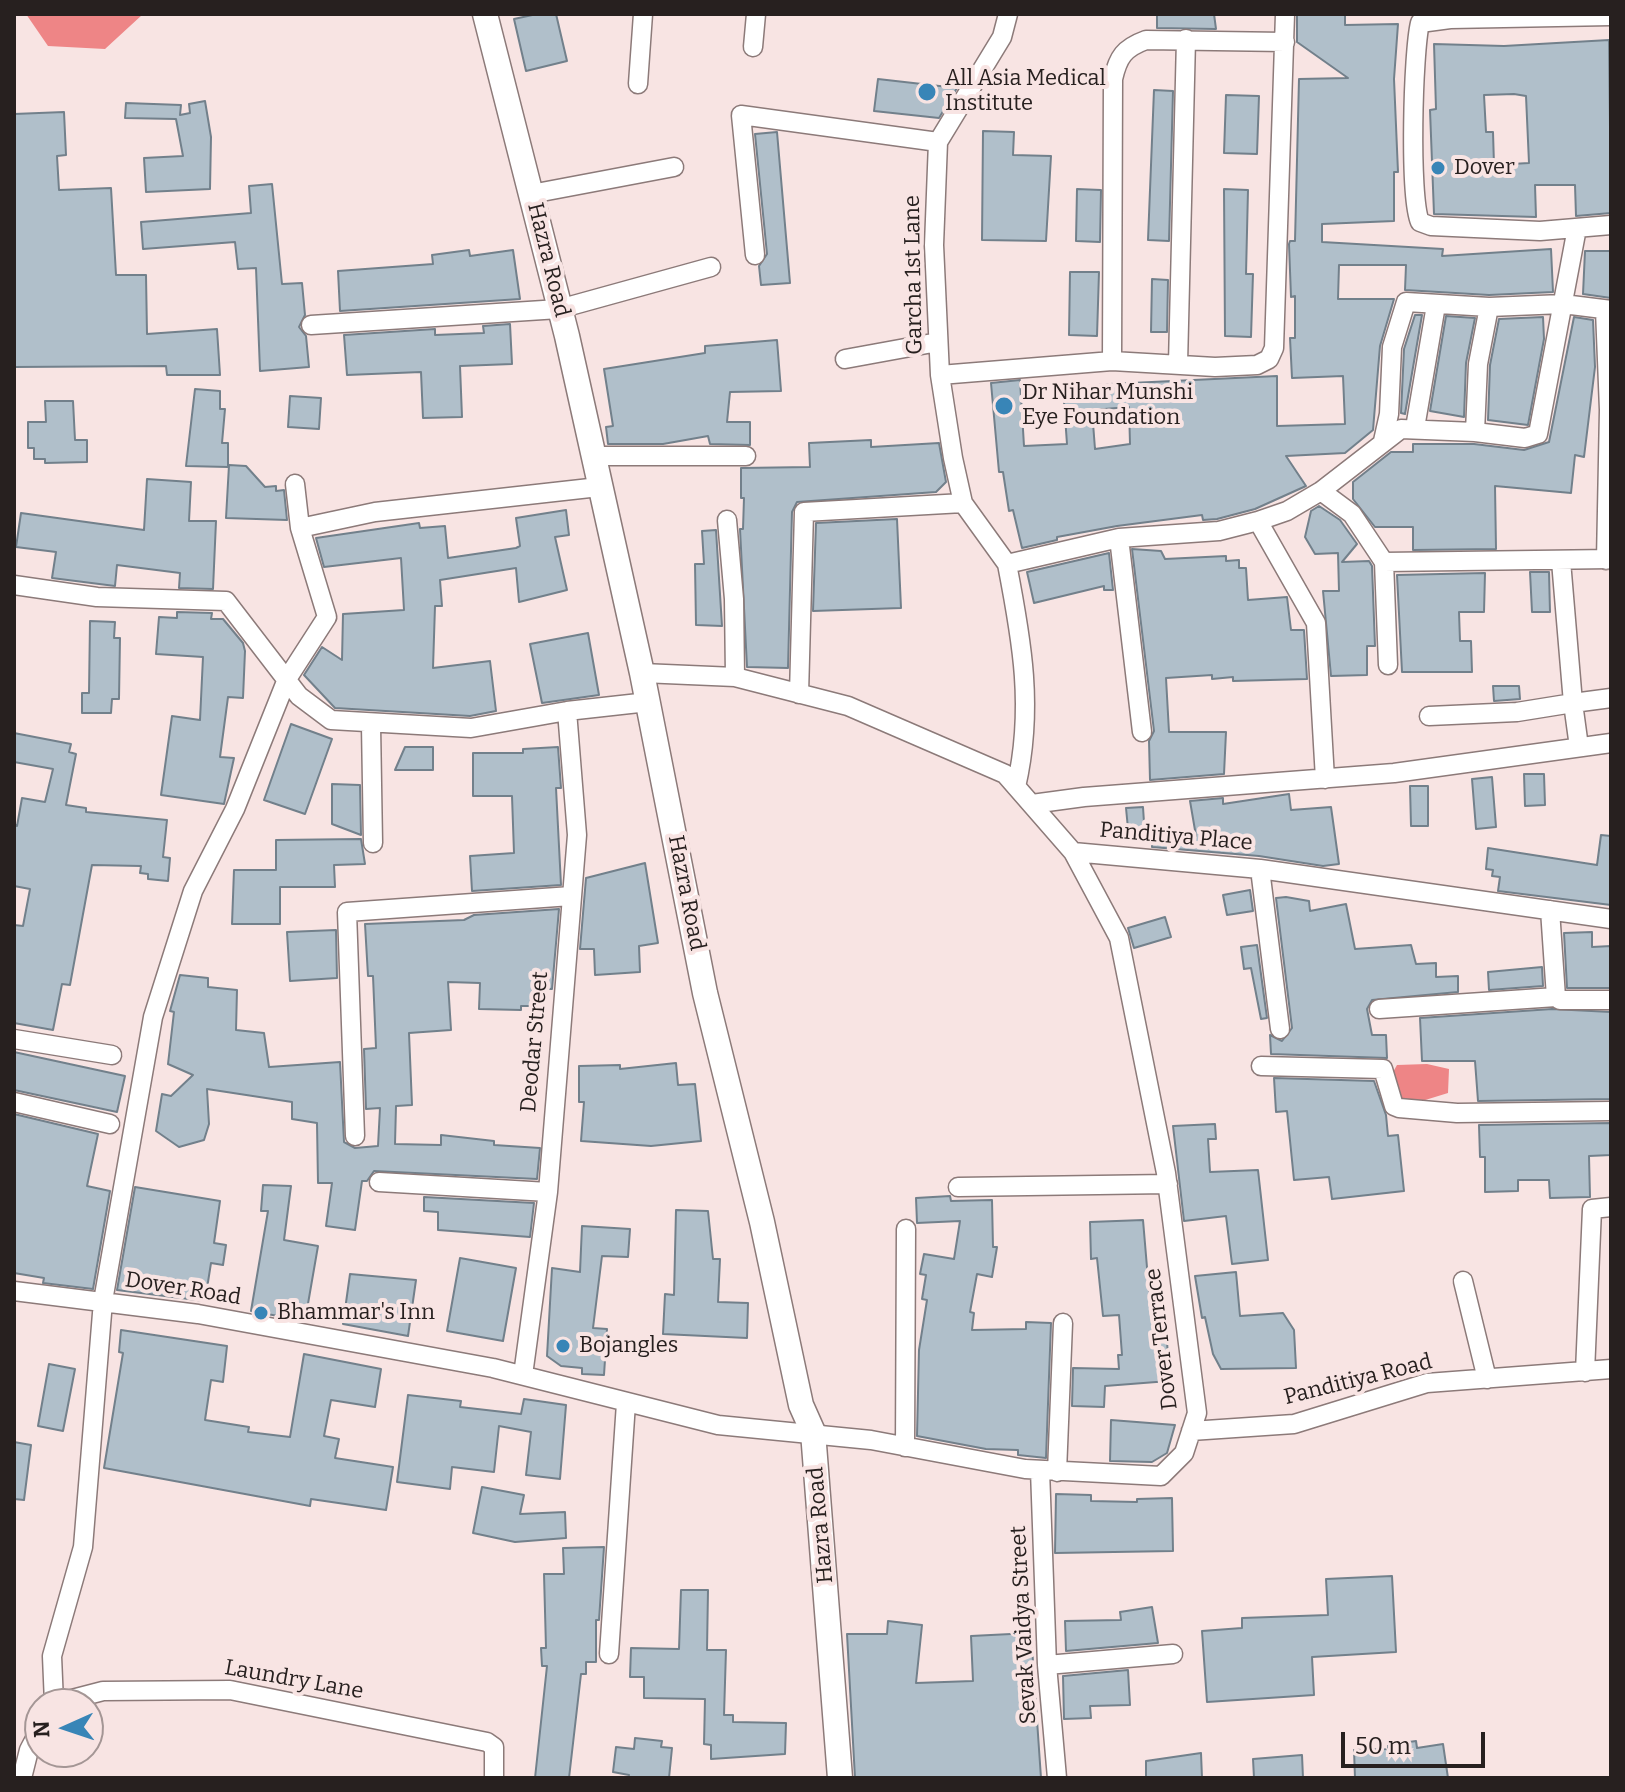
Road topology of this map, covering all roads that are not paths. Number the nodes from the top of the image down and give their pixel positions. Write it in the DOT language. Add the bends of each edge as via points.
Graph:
graph roads {
  1 [pos="485,14"];
  2 [pos="643,14"];
  3 [pos="756,14"];
  4 [pos="1008,14"];
  5 [pos="1285,14"];
  6 [pos="1611,16"];
  7 [pos="1186,39"];
  8 [pos="1285,42"];
  9 [pos="753,47"];
  10 [pos="638,84"];
  11 [pos="938,142"];
  12 [pos="674,167"];
  13 [pos="531,194"];
  14 [pos="1611,225"];
  15 [pos="1577,228"];
  16 [pos="755,255"];
  17 [pos="711,267"];
  18 [pos="1563,304"];
  19 [pos="1436,305"];
  20 [pos="1489,307"];
  21 [pos="559,309"];
  22 [pos="1608,310"];
  23 [pos="311,325"];
  24 [pos="938,342"];
  25 [pos="845,359"];
  26 [pos="1112,361"];
  27 [pos="1178,364"];
  28 [pos="940,375"];
  29 [pos="1415,428"];
  30 [pos="1475,432"];
  31 [pos="1383,441"];
  32 [pos="593,456"];
  33 [pos="746,456"];
  34 [pos="295,484"];
  35 [pos="599,487"];
  36 [pos="1321,491"];
  37 [pos="963,503"];
  38 [pos="727,520"];
  39 [pos="1258,521"];
  40 [pos="300,528"];
  41 [pos="1119,538"];
  42 [pos="1608,559"];
  43 [pos="1561,561"];
  44 [pos="1384,562"];
  45 [pos="1007,564"];
  46 [pos="14,585"];
  47 [pos="1388,665"];
  48 [pos="642,673"];
  49 [pos="735,677"];
  50 [pos="287,679"];
  51 [pos="799,694"];
  52 [pos="1611,698"];
  53 [pos="648,702"];
  54 [pos="1573,703"];
  55 [pos="567,711"];
  56 [pos="1429,716"];
  57 [pos="371,725"];
  58 [pos="1142,732"];
  59 [pos="1611,743"];
  60 [pos="1579,747"];
  61 [pos="1325,779"];
  62 [pos="1016,787"];
  63 [pos="1032,804"];
  64 [pos="373,843"];
  65 [pos="1073,852"];
  66 [pos="1260,869"];
  67 [pos="571,896"];
  68 [pos="1550,910"];
  69 [pos="1611,919"];
  70 [pos="1556,997"];
  71 [pos="1611,1000"];
  72 [pos="1379,1009"];
  73 [pos="1280,1029"];
  74 [pos="14,1039"];
  75 [pos="112,1055"];
  76 [pos="1261,1066"];
  77 [pos="14,1102"];
  78 [pos="1611,1111"];
  79 [pos="110,1124"];
  80 [pos="355,1136"];
  81 [pos="379,1182"];
  82 [pos="1168,1184"];
  83 [pos="958,1187"];
  84 [pos="548,1192"];
  85 [pos="1611,1207"];
  86 [pos="906,1229"];
  87 [pos="1463,1281"];
  88 [pos="14,1291"];
  89 [pos="103,1301"];
  90 [pos="1063,1323"];
  91 [pos="1611,1369"];
  92 [pos="1585,1372"];
  93 [pos="523,1375"];
  94 [pos="1487,1379"];
  95 [pos="626,1403"];
  96 [pos="1191,1431"];
  97 [pos="813,1432"];
  98 [pos="905,1447"];
  99 [pos="1049,1471"];
  100 [pos="609,1654"];
  101 [pos="1173,1654"];
  102 [pos="1047,1665"];
  103 [pos="53,1688"];
  104 [pos="104,1691"];
  105 [pos="494,1778"];
  106 [pos="840,1778"];
  107 [pos="1057,1778"];
  1 -- 13 [label="main road, Hazra Road"];
  2 -- 10 [label="street"];
  3 -- 9 [label="street"];
  4 -- 11 [label="street, Garcha 1st Lane" via="1002,37"];
  5 -- 8 [label="street"];
  6 -- 15 [label="street" via="1450,19 1420,23 1418,33 1415,175 1420,222 1473,229"];
  7 -- 8 [label="street"];
  7 -- 26 [label="street" via="1129,46 1118,58 1113,79"];
  7 -- 27 [label="street"];
  8 -- 27 [label="street" via="1274,348 1269,359 1257,365"];
  11 -- 16 [label="street" via="741,115"];
  11 -- 24 [label="street, Garcha 1st Lane"];
  12 -- 13 [label="street"];
  13 -- 21 [label="main road, Hazra Road"];
  14 -- 15 [label="street"];
  15 -- 18 [label="street"];
  17 -- 21 [label="street"];
  18 -- 20 [label="street"];
  18 -- 22 [label="street"];
  18 -- 30 [label="street" via="1538,434 1525,438"];
  19 -- 20 [label="street"];
  19 -- 29 [label="street"];
  19 -- 31 [label="street" via="1406,302 1392,347"];
  20 -- 30 [label="street" via="1478,364"];
  21 -- 23 [label="street"];
  21 -- 32 [label="main road, Hazra Road"];
  22 -- 42 [label="street"];
  24 -- 25 [label="street"];
  24 -- 28 [label="street, Garcha 1st Lane"];
  26 -- 27 [label="street"];
  26 -- 28 [label="street"];
  28 -- 37 [label="street, Garcha 1st Lane"];
  29 -- 30 [label="street"];
  29 -- 31 [label="street" via="1401,429"];
  31 -- 36 [label="street"];
  32 -- 33 [label="street"];
  32 -- 35 [label="main road, Hazra Road"];
  34 -- 40 [label="street"];
  35 -- 40 [label="street" via="375,512"];
  35 -- 48 [label="main road, Hazra Road"];
  36 -- 39 [label="street"];
  36 -- 44 [label="street" via="1352,514"];
  37 -- 45 [label="street, Garcha 1st Lane"];
  37 -- 51 [label="street" via="804,512"];
  38 -- 49 [label="street"];
  39 -- 41 [label="street" via="1219,531"];
  39 -- 61 [label="street" via="1316,623"];
  40 -- 50 [label="street" via="327,617"];
  41 -- 45 [label="street"];
  41 -- 58 [label="street"];
  42 -- 43 [label="street"];
  43 -- 44 [label="street"];
  43 -- 54 [label="street"];
  44 -- 47 [label="street"];
  45 -- 62 [label="street" via="1026,664 1025,750"];
  46 -- 50 [label="street" via="97,597 226,601"];
  48 -- 49 [label="street, Panditiya Place"];
  48 -- 53 [label="main road, Hazra Road"];
  49 -- 51 [label="street, Panditiya Place"];
  50 -- 57 [label="street" via="299,696 331,720"];
  50 -- 89 [label="street" via="235,809 193,891 153,1017"];
  51 -- 62 [label="street, Panditiya Place" via="848,706 1005,774"];
  52 -- 54 [label="street"];
  53 -- 55 [label="street"];
  53 -- 97 [label="main road, Hazra Road" via="705,993 801,1405"];
  54 -- 56 [label="street"];
  54 -- 60 [label="street"];
  55 -- 57 [label="street" via="471,728"];
  55 -- 67 [label="street, Deodar Street" via="577,835"];
  57 -- 64 [label="street"];
  59 -- 60 [label="street"];
  60 -- 61 [label="street"];
  61 -- 63 [label="street"];
  62 -- 63 [label="street, Panditiya Place"];
  63 -- 65 [label="street, Panditiya Place"];
  65 -- 66 [label="street, Panditiya Place"];
  65 -- 82 [label="street, Dover Terrace" via="1119,938"];
  66 -- 68 [label="street, Panditiya Place"];
  66 -- 73 [label="street"];
  67 -- 80 [label="street" via="347,912"];
  67 -- 84 [label="street, Deodar Street"];
  68 -- 69 [label="street, Panditiya Place"];
  68 -- 70 [label="street"];
  70 -- 71 [label="street"];
  70 -- 72 [label="street"];
  74 -- 75 [label="street"];
  76 -- 78 [label="street" via="1383,1069 1399,1108 1457,1113"];
  77 -- 79 [label="street"];
  81 -- 84 [label="street"];
  82 -- 83 [label="street"];
  82 -- 96 [label="street, Dover Terrace" via="1197,1413"];
  84 -- 93 [label="street, Deodar Street"];
  85 -- 92 [label="street" via="1592,1209"];
  86 -- 98 [label="street"];
  87 -- 94 [label="street"];
  88 -- 89 [label="street, Dover Road"];
  89 -- 93 [label="street, Dover Road"];
  89 -- 103 [label="street" via="83,1547 52,1656"];
  90 -- 99 [label="street, Sevak Vaidya Street"];
  91 -- 92 [label="street, Panditiya Road"];
  92 -- 94 [label="street, Panditiya Road"];
  93 -- 95 [label="street, Dover Road"];
  94 -- 96 [label="street, Panditiya Road" via="1427,1383 1294,1424"];
  95 -- 97 [label="street, Dover Road" via="718,1425"];
  95 -- 100 [label="street"];
  96 -- 99 [label="street, Dover Terrace" via="1184,1453 1161,1476"];
  97 -- 98 [label="street, Dover Terrace"];
  97 -- 106 [label="main road, Hazra Road"];
  98 -- 99 [label="street, Dover Terrace"];
  99 -- 102 [label="street, Sevak Vaidya Street"];
  101 -- 102 [label="street"];
  102 -- 107 [label="street, Sevak Vaidya Street"];
  104 -- 105 [label="street, Laundry Lane" via="230,1690 487,1742 494,1747"];
}
